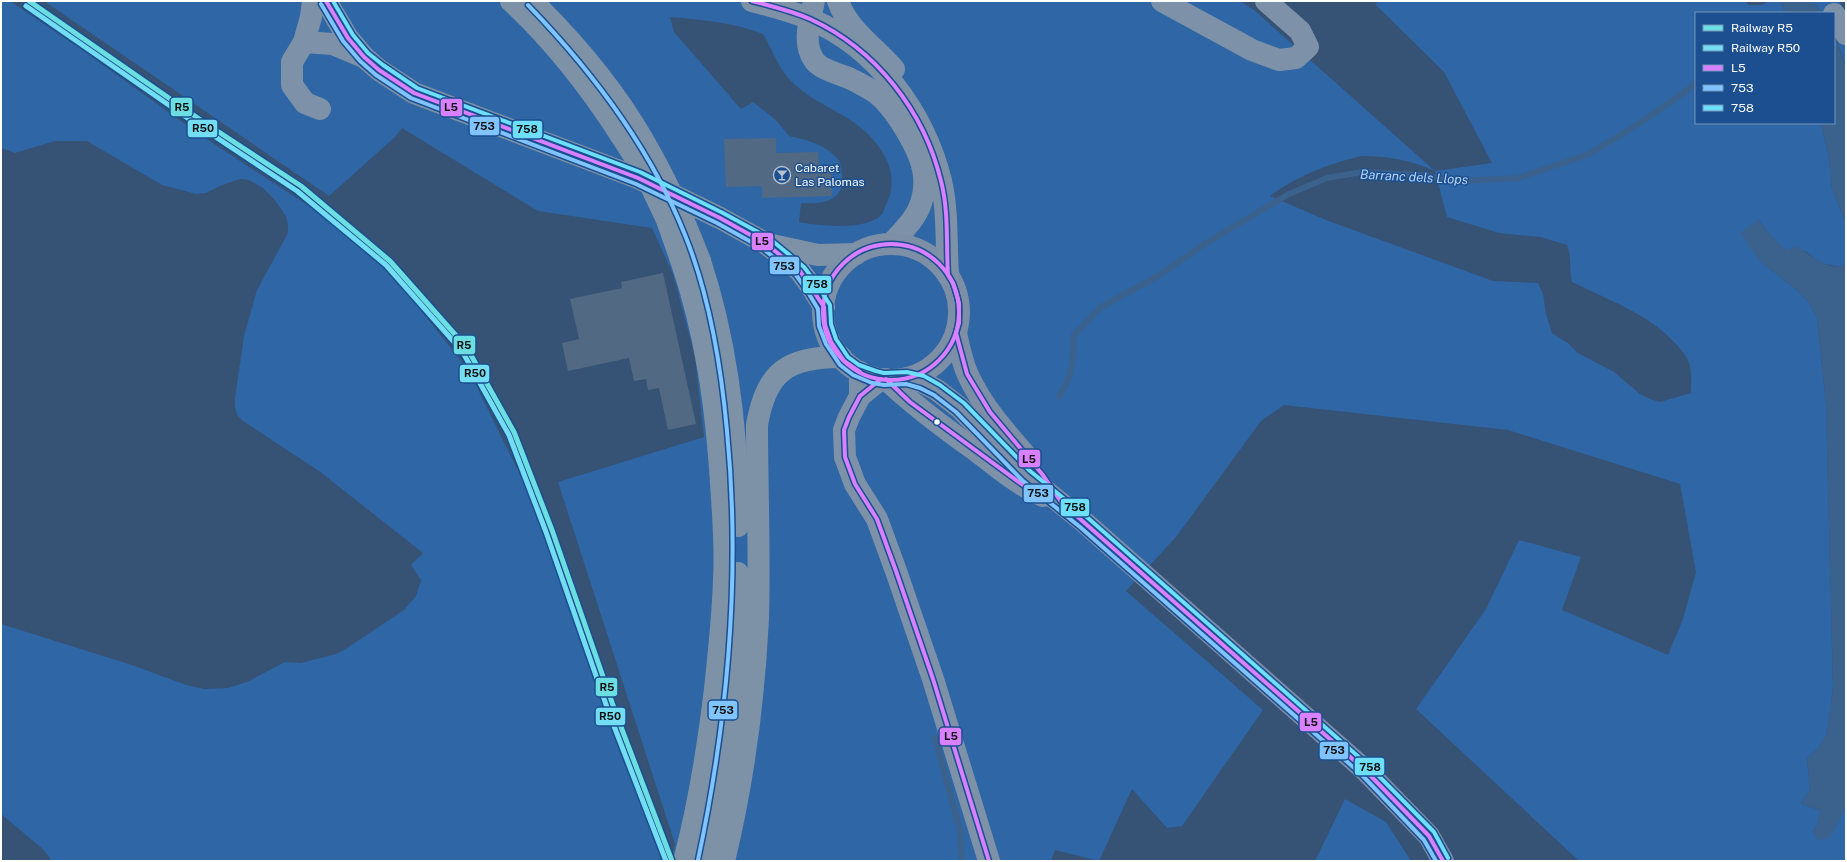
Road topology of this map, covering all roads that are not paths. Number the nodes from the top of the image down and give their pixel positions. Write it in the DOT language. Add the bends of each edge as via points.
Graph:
graph roads {
  1 [pos="313,1"];
  2 [pos="752,1"];
  3 [pos="838,1"];
  4 [pos="1162,1"];
  5 [pos="1266,1"];
  6 [pos="1826,1"];
  7 [pos="517,2"];
  8 [pos="332,6"];
  9 [pos="810,7"];
  10 [pos="1833,12"];
  11 [pos="1835,16"];
  12 [pos="1846,34"];
  13 [pos="304,42"];
  14 [pos="364,57"];
  15 [pos="320,109"];
  16 [pos="937,166"];
  17 [pos="765,243"];
  18 [pos="891,244"];
  19 [pos="856,254"];
  20 [pos="690,259"];
  21 [pos="948,275"];
  22 [pos="824,308"];
  23 [pos="956,333"];
  24 [pos="841,357"];
  25 [pos="860,372"];
  26 [pos="907,378"];
  27 [pos="884,379"];
  28 [pos="860,396"];
  29 [pos="1062,504"];
  30 [pos="684,861"];
  31 [pos="704,861"];
  32 [pos="724,861"];
  33 [pos="989,861"];
  34 [pos="1443,861"];
  1 -- 13 [label="street"];
  2 -- 9 [label="highway" via="786,11"];
  3 -- 16 [label="street" via="853,29 883,56 915,96 932,135"];
  4 -- 5 [label="street" via="1252,50 1279,60 1296,58 1308,47 1300,31"];
  6 -- 10 [label="street"];
  7 -- 20 [label="highway, bridge" via="594,94 644,171 667,220"];
  7 -- 20 [label="highway, bridge" via="567,35 628,114 657,163 681,212"];
  8 -- 14 [label="highway" via="348,38"];
  9 -- 16 [label="highway" via="891,80 914,113"];
  9 -- 18 [label="street" via="808,49 815,62 875,92 890,105 906,131 924,174 921,204 914,217"];
  11 -- 12 [label="street"];
  13 -- 14 [label="street" via="333,44"];
  13 -- 15 [label="street" via="292,62 292,85 305,103"];
  14 -- 17 [label="highway" via="414,93 638,178"];
  16 -- 21 [label="highway" via="946,214"];
  17 -- 19 [label="highway" via="818,255"];
  17 -- 22 [label="highway" via="800,271"];
  18 -- 19 [label="main road"];
  18 -- 21 [label="main road" via="919,250 935,260"];
  19 -- 22 [label="main road" via="843,264 833,277"];
  20 -- 30 [label="highway" via="695,301 715,400 724,578 709,738"];
  20 -- 31 [label="highway" via="712,296 721,338 733,416 738,521 738,626 728,733"];
  21 -- 23 [label="main road" via="959,303"];
  22 -- 24 [label="main road" via="827,334"];
  23 -- 26 [label="main road" via="946,353 938,362"];
  23 -- 29 [label="main road" via="967,374 978,394 1008,435 1042,474"];
  24 -- 25 [label="main road"];
  24 -- 32 [label="highway" via="810,359 781,371 768,386 759,411 759,562 755,660 744,750"];
  25 -- 27 [label="main road"];
  25 -- 28 [label="street"];
  26 -- 27 [label="main road"];
  26 -- 29 [label="main road" via="937,390 960,408 1026,475"];
  27 -- 28 [label="street"];
  27 -- 29 [label="street" via="910,402 1027,489"];
  28 -- 33 [label="street" via="844,430 845,457 855,484 877,519 896,571 933,678"];
  29 -- 34 [label="main road" via="1365,770 1429,836"];
}
